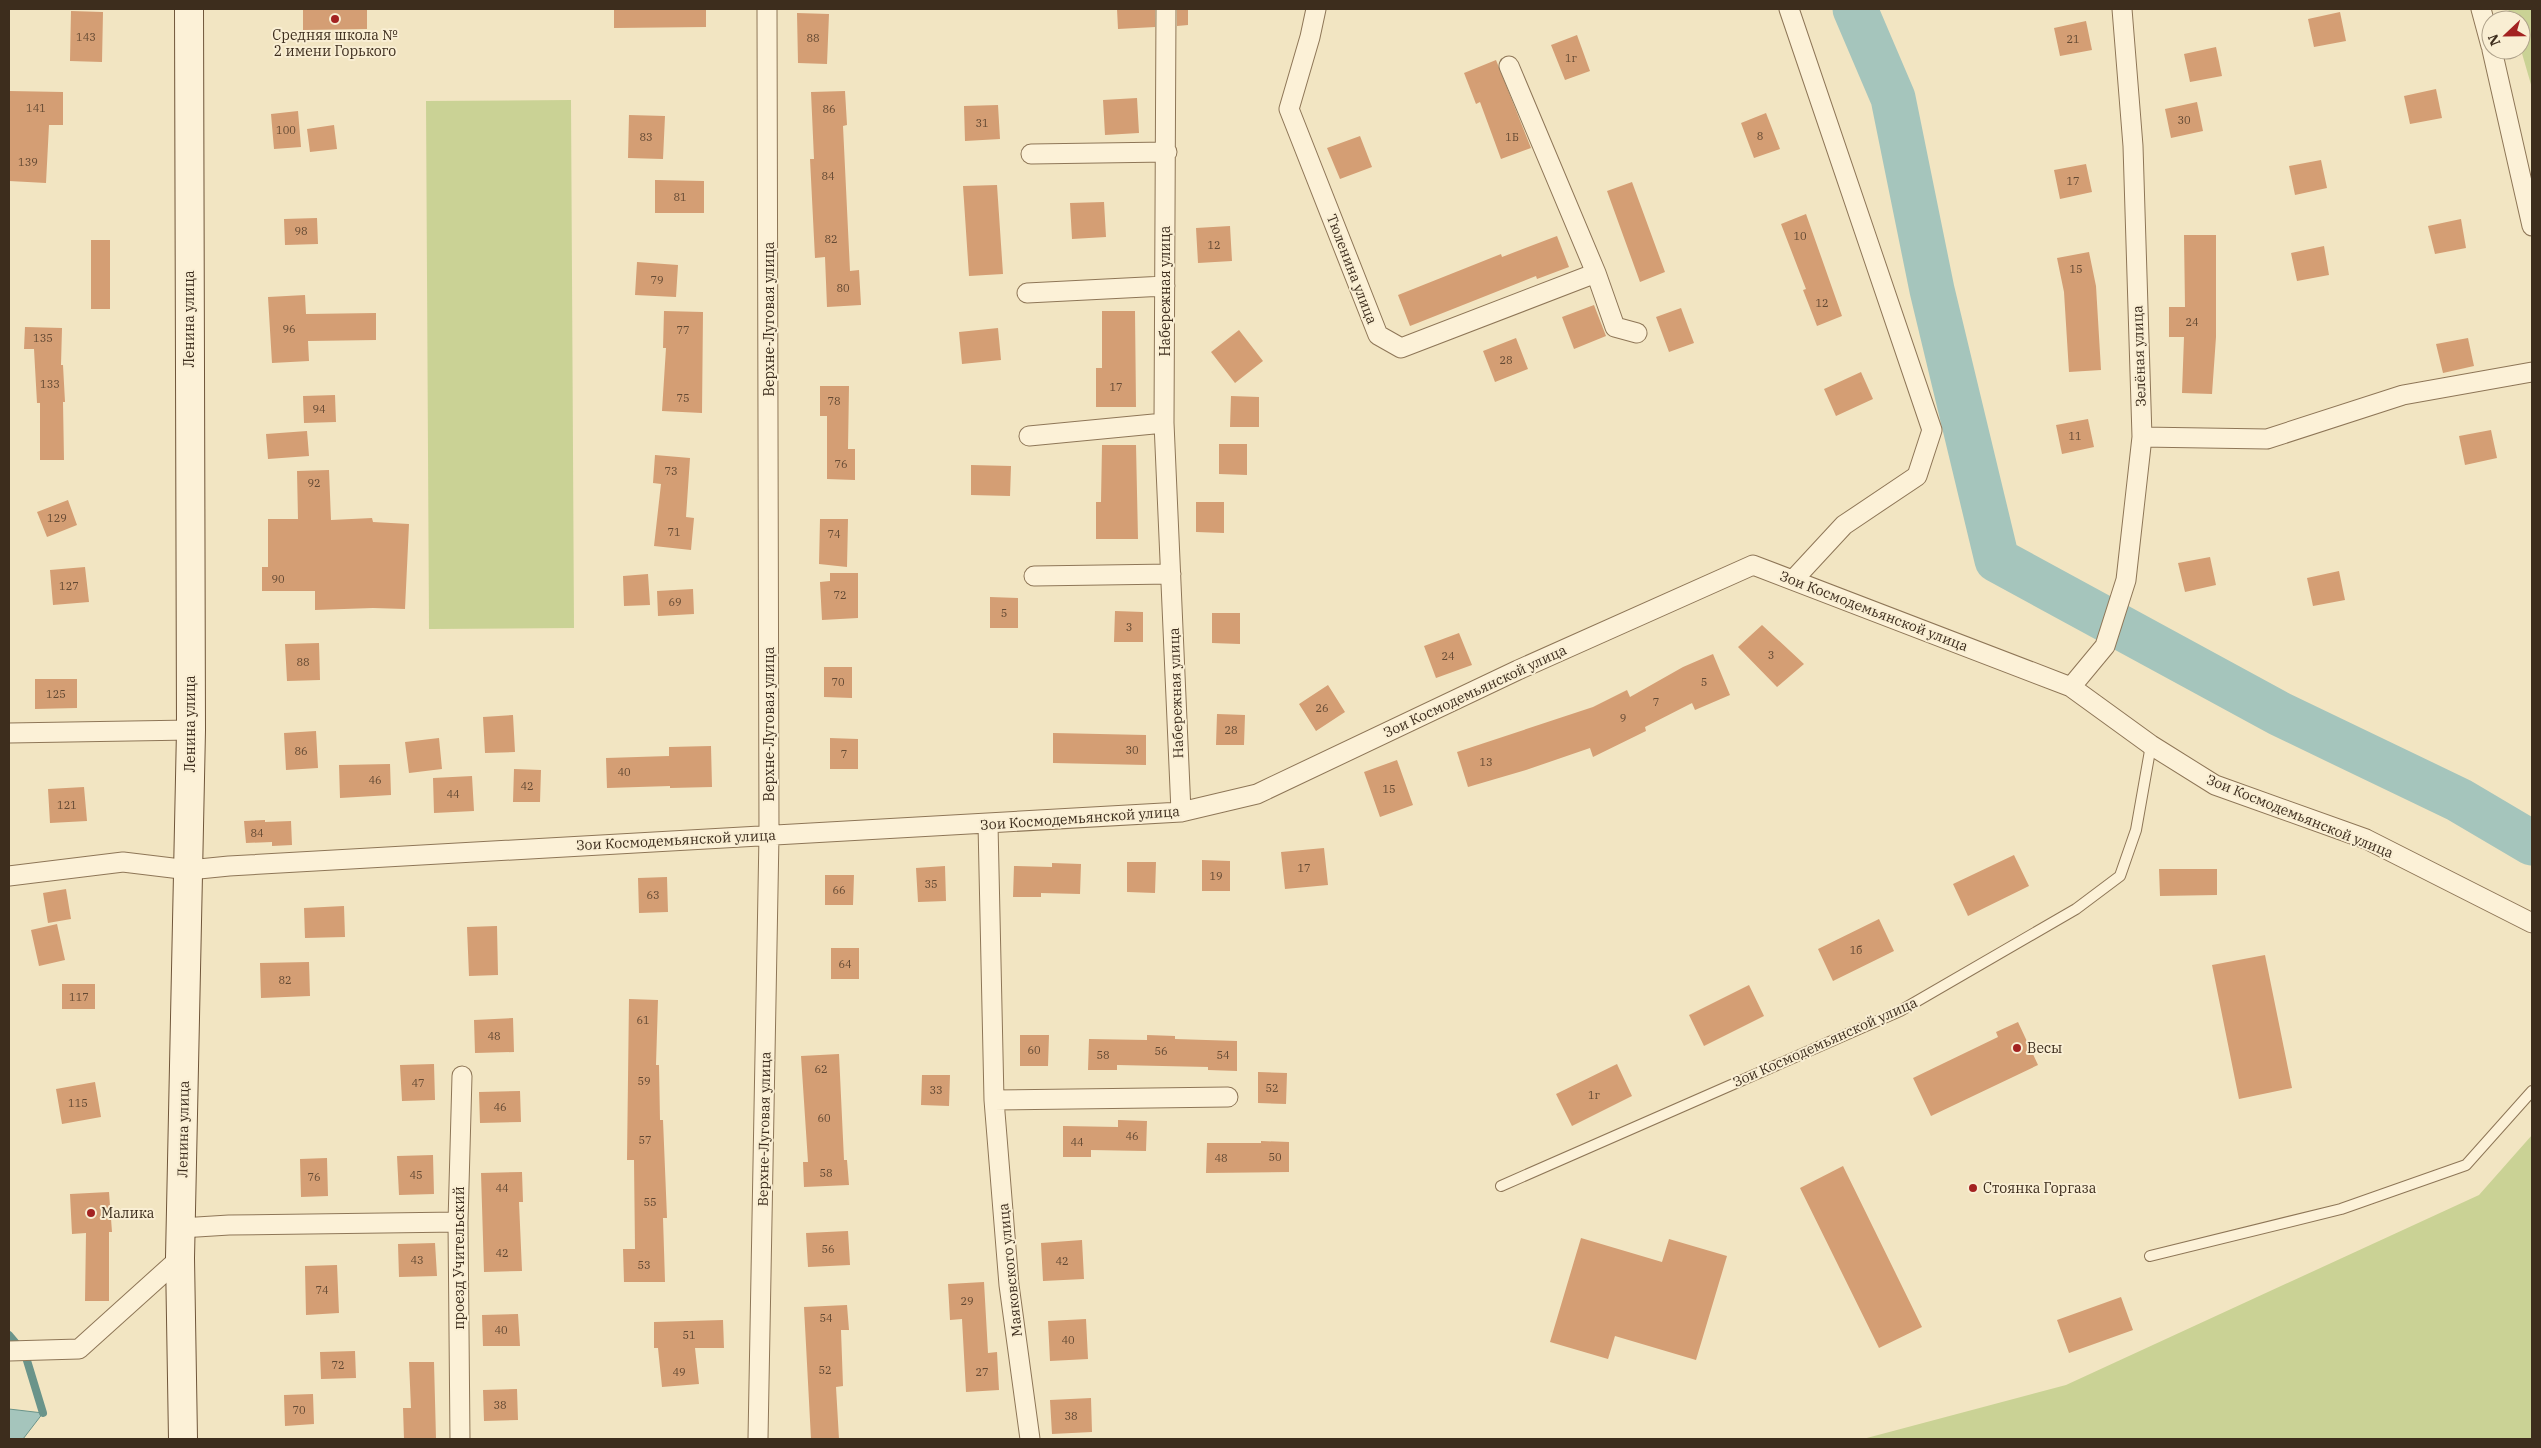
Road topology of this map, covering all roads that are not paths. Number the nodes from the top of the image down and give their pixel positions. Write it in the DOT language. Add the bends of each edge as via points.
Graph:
graph roads {
  1 [pos="189,9"];
  2 [pos="767,9"];
  3 [pos="1166,9"];
  4 [pos="1316,9"];
  5 [pos="1789,9"];
  6 [pos="2122,9"];
  7 [pos="2494,60"];
  8 [pos="1510,66"];
  9 [pos="1167,152"];
  10 [pos="1031,154"];
  11 [pos="2532,226"];
  12 [pos="1596,273"];
  13 [pos="1165,286"];
  14 [pos="1027,293"];
  15 [pos="1637,333"];
  16 [pos="2532,372"];
  17 [pos="1164,423"];
  18 [pos="1029,436"];
  19 [pos="2142,437"];
  20 [pos="1171,574"];
  21 [pos="1034,576"];
  22 [pos="1794,579"];
  23 [pos="2071,687"];
  24 [pos="191,730"];
  25 [pos="9,733"];
  26 [pos="2151,745"];
  27 [pos="1181,812"];
  28 [pos="988,824"];
  29 [pos="769,835"];
  30 [pos="189,870"];
  31 [pos="9,876"];
  32 [pos="2532,922"];
  33 [pos="462,1076"];
  34 [pos="2532,1091"];
  35 [pos="1228,1097"];
  36 [pos="994,1100"];
  37 [pos="1501,1186"];
  38 [pos="458,1222"];
  39 [pos="181,1228"];
  40 [pos="2150,1256"];
  41 [pos="180,1258"];
  42 [pos="9,1351"];
  43 [pos="183,1439"];
  44 [pos="460,1439"];
  45 [pos="758,1439"];
  46 [pos="1030,1439"];
  1 -- 24 [label="main road, Ленина улица"];
  2 -- 29 [label="street, Верхне-Луговая улица"];
  3 -- 9 [label="street, Набережная улица"];
  4 -- 12 [label="street, Тюленина улица" via="1289,110 1378,336 1401,348"];
  5 -- 22 [label="street" via="1932,430 1917,476 1844,525"];
  6 -- 19 [label="street, Зелёная улица" via="2133,146"];
  7 -- 11 [label="street"];
  8 -- 12 [label="street"];
  9 -- 10 [label="street"];
  9 -- 13 [label="street, Набережная улица"];
  12 -- 15 [label="street" via="1615,327"];
  13 -- 14 [label="street"];
  13 -- 17 [label="street, Набережная улица"];
  16 -- 19 [label="street" via="2403,394 2268,439"];
  17 -- 18 [label="street"];
  17 -- 20 [label="street, Набережная улица"];
  19 -- 23 [label="street, Зелёная улица" via="2126,580 2105,646"];
  20 -- 21 [label="street"];
  20 -- 27 [label="street, Набережная улица"];
  22 -- 23 [label="street, Зои Космодемьянской улица"];
  22 -- 27 [label="street, Зои Космодемьянской улица" via="1753,565 1518,670 1257,794"];
  23 -- 26 [label="street, Зои Космодемьянской улица"];
  24 -- 25 [label="street"];
  24 -- 30 [label="main road, Ленина улица"];
  26 -- 32 [label="street, Зои Космодемьянской улица" via="2216,785 2366,839"];
  26 -- 37 [label="lane, Зои Космодемьянской улица" via="2136,830 2120,876 2076,909 1900,1010"];
  27 -- 28 [label="street, Зои Космодемьянской улица"];
  28 -- 29 [label="street, Зои Космодемьянской улица"];
  28 -- 36 [label="street, Маяковского улица"];
  29 -- 30 [label="street, Зои Космодемьянской улица"];
  29 -- 45 [label="street, Верхне-Луговая улица"];
  30 -- 31 [label="street, Зои Космодемьянской улица" via="123,862"];
  30 -- 39 [label="main road, Ленина улица"];
  33 -- 38 [label="street, проезд Учительский"];
  34 -- 40 [label="lane" via="2466,1165 2341,1209"];
  35 -- 36 [label="street"];
  36 -- 46 [label="street, Маяковского улица" via="1010,1285"];
  38 -- 39 [label="street"];
  38 -- 44 [label="street, проезд Учительский"];
  39 -- 41 [label="main road, Ленина улица"];
  41 -- 42 [label="street" via="79,1348"];
  41 -- 43 [label="main road, Ленина улица"];
}
